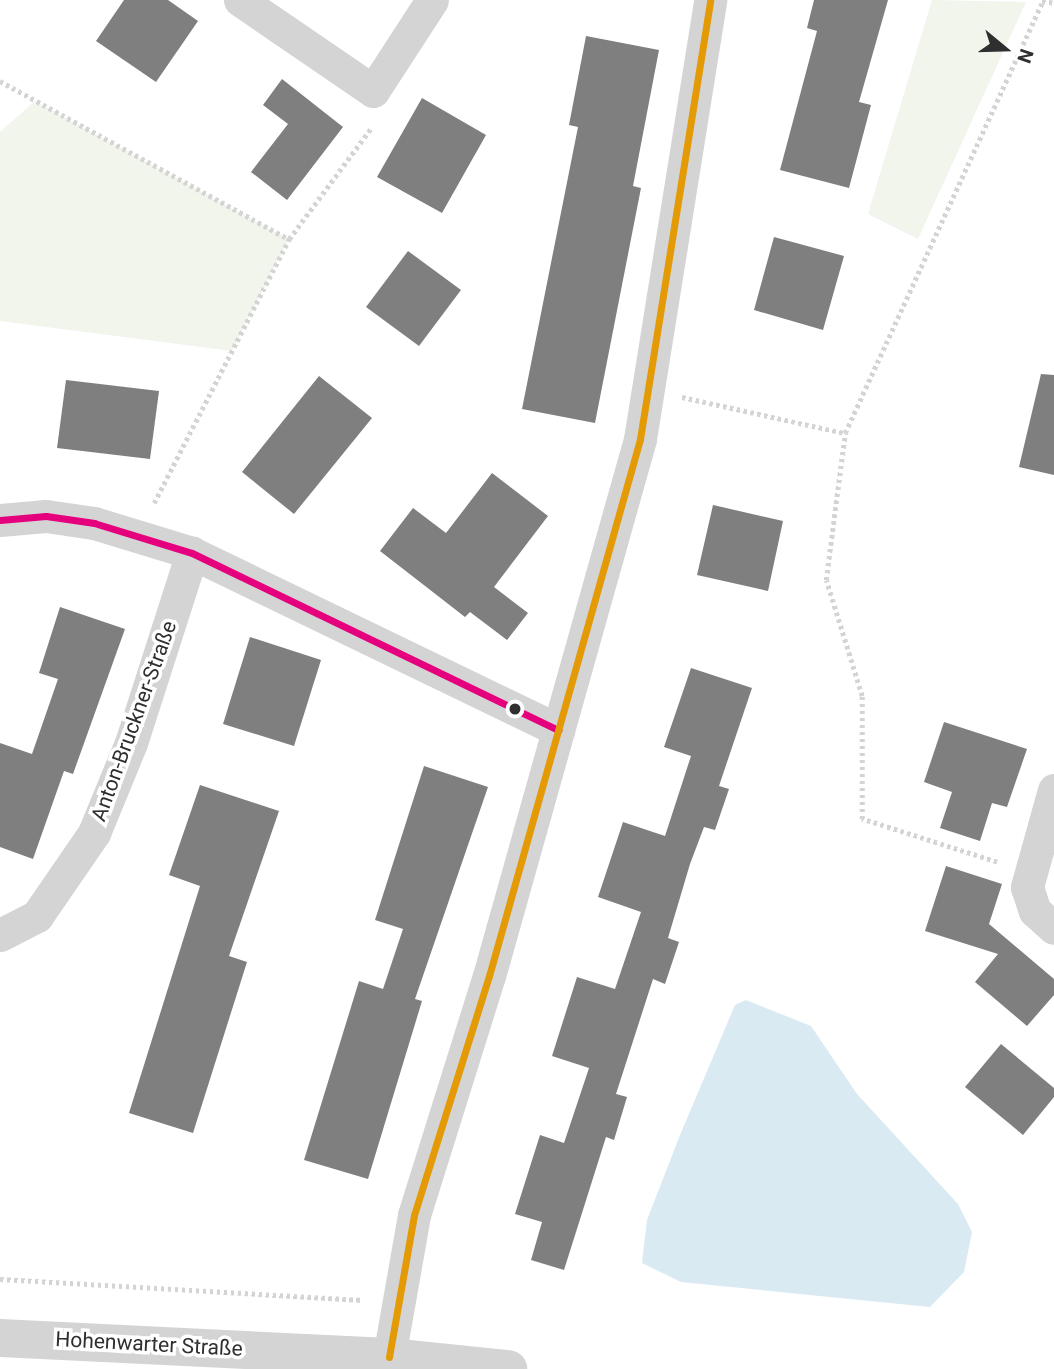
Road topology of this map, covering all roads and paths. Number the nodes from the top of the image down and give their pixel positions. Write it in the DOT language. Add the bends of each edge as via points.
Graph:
graph roads {
  1 [pos="240,0"];
  2 [pos="432,0"];
  3 [pos="710,0"];
  4 [pos="1043,0"];
  5 [pos="1054,3"];
  6 [pos="0,81"];
  7 [pos="373,126"];
  8 [pos="289,239"];
  9 [pos="650,389"];
  10 [pos="845,433"];
  11 [pos="0,520"];
  12 [pos="138,535"];
  13 [pos="192,552"];
  14 [pos="558,730"];
  15 [pos="1054,790"];
  16 [pos="1028,871"];
  17 [pos="1054,928"];
  18 [pos="0,935"];
  19 [pos="0,1279"];
  20 [pos="396,1303"];
  21 [pos="0,1338"];
  22 [pos="388,1357"];
  23 [pos="508,1369"];
  1 -- 2 [label="street" via="373,91"];
  3 -- 9 [label="street"];
  4 -- 5 [label="path"];
  4 -- 10 [label="path"];
  6 -- 8 [label="path"];
  7 -- 8 [label="path"];
  8 -- 12 [label="path"];
  9 -- 10 [label="path"];
  9 -- 14 [label="street" via="610,559"];
  10 -- 16 [label="path" via="826,580 862,696 862,819"];
  11 -- 12 [label="street" via="46,516"];
  12 -- 13 [label="street"];
  13 -- 14 [label="street"];
  13 -- 18 [label="street, Anton-Bruckner-Straße" via="131,743 94,834 37,916"];
  14 -- 20 [label="street" via="489,976 414,1215"];
  15 -- 16 [label="street"];
  16 -- 17 [label="street" via="1027,887 1035,911"];
  19 -- 20 [label="path" via="251,1290"];
  20 -- 22 [label="street"];
  21 -- 22 [label="street, Hohenwarter Straße"];
  22 -- 23 [label="street, Hohenwarter Straße"];
}
